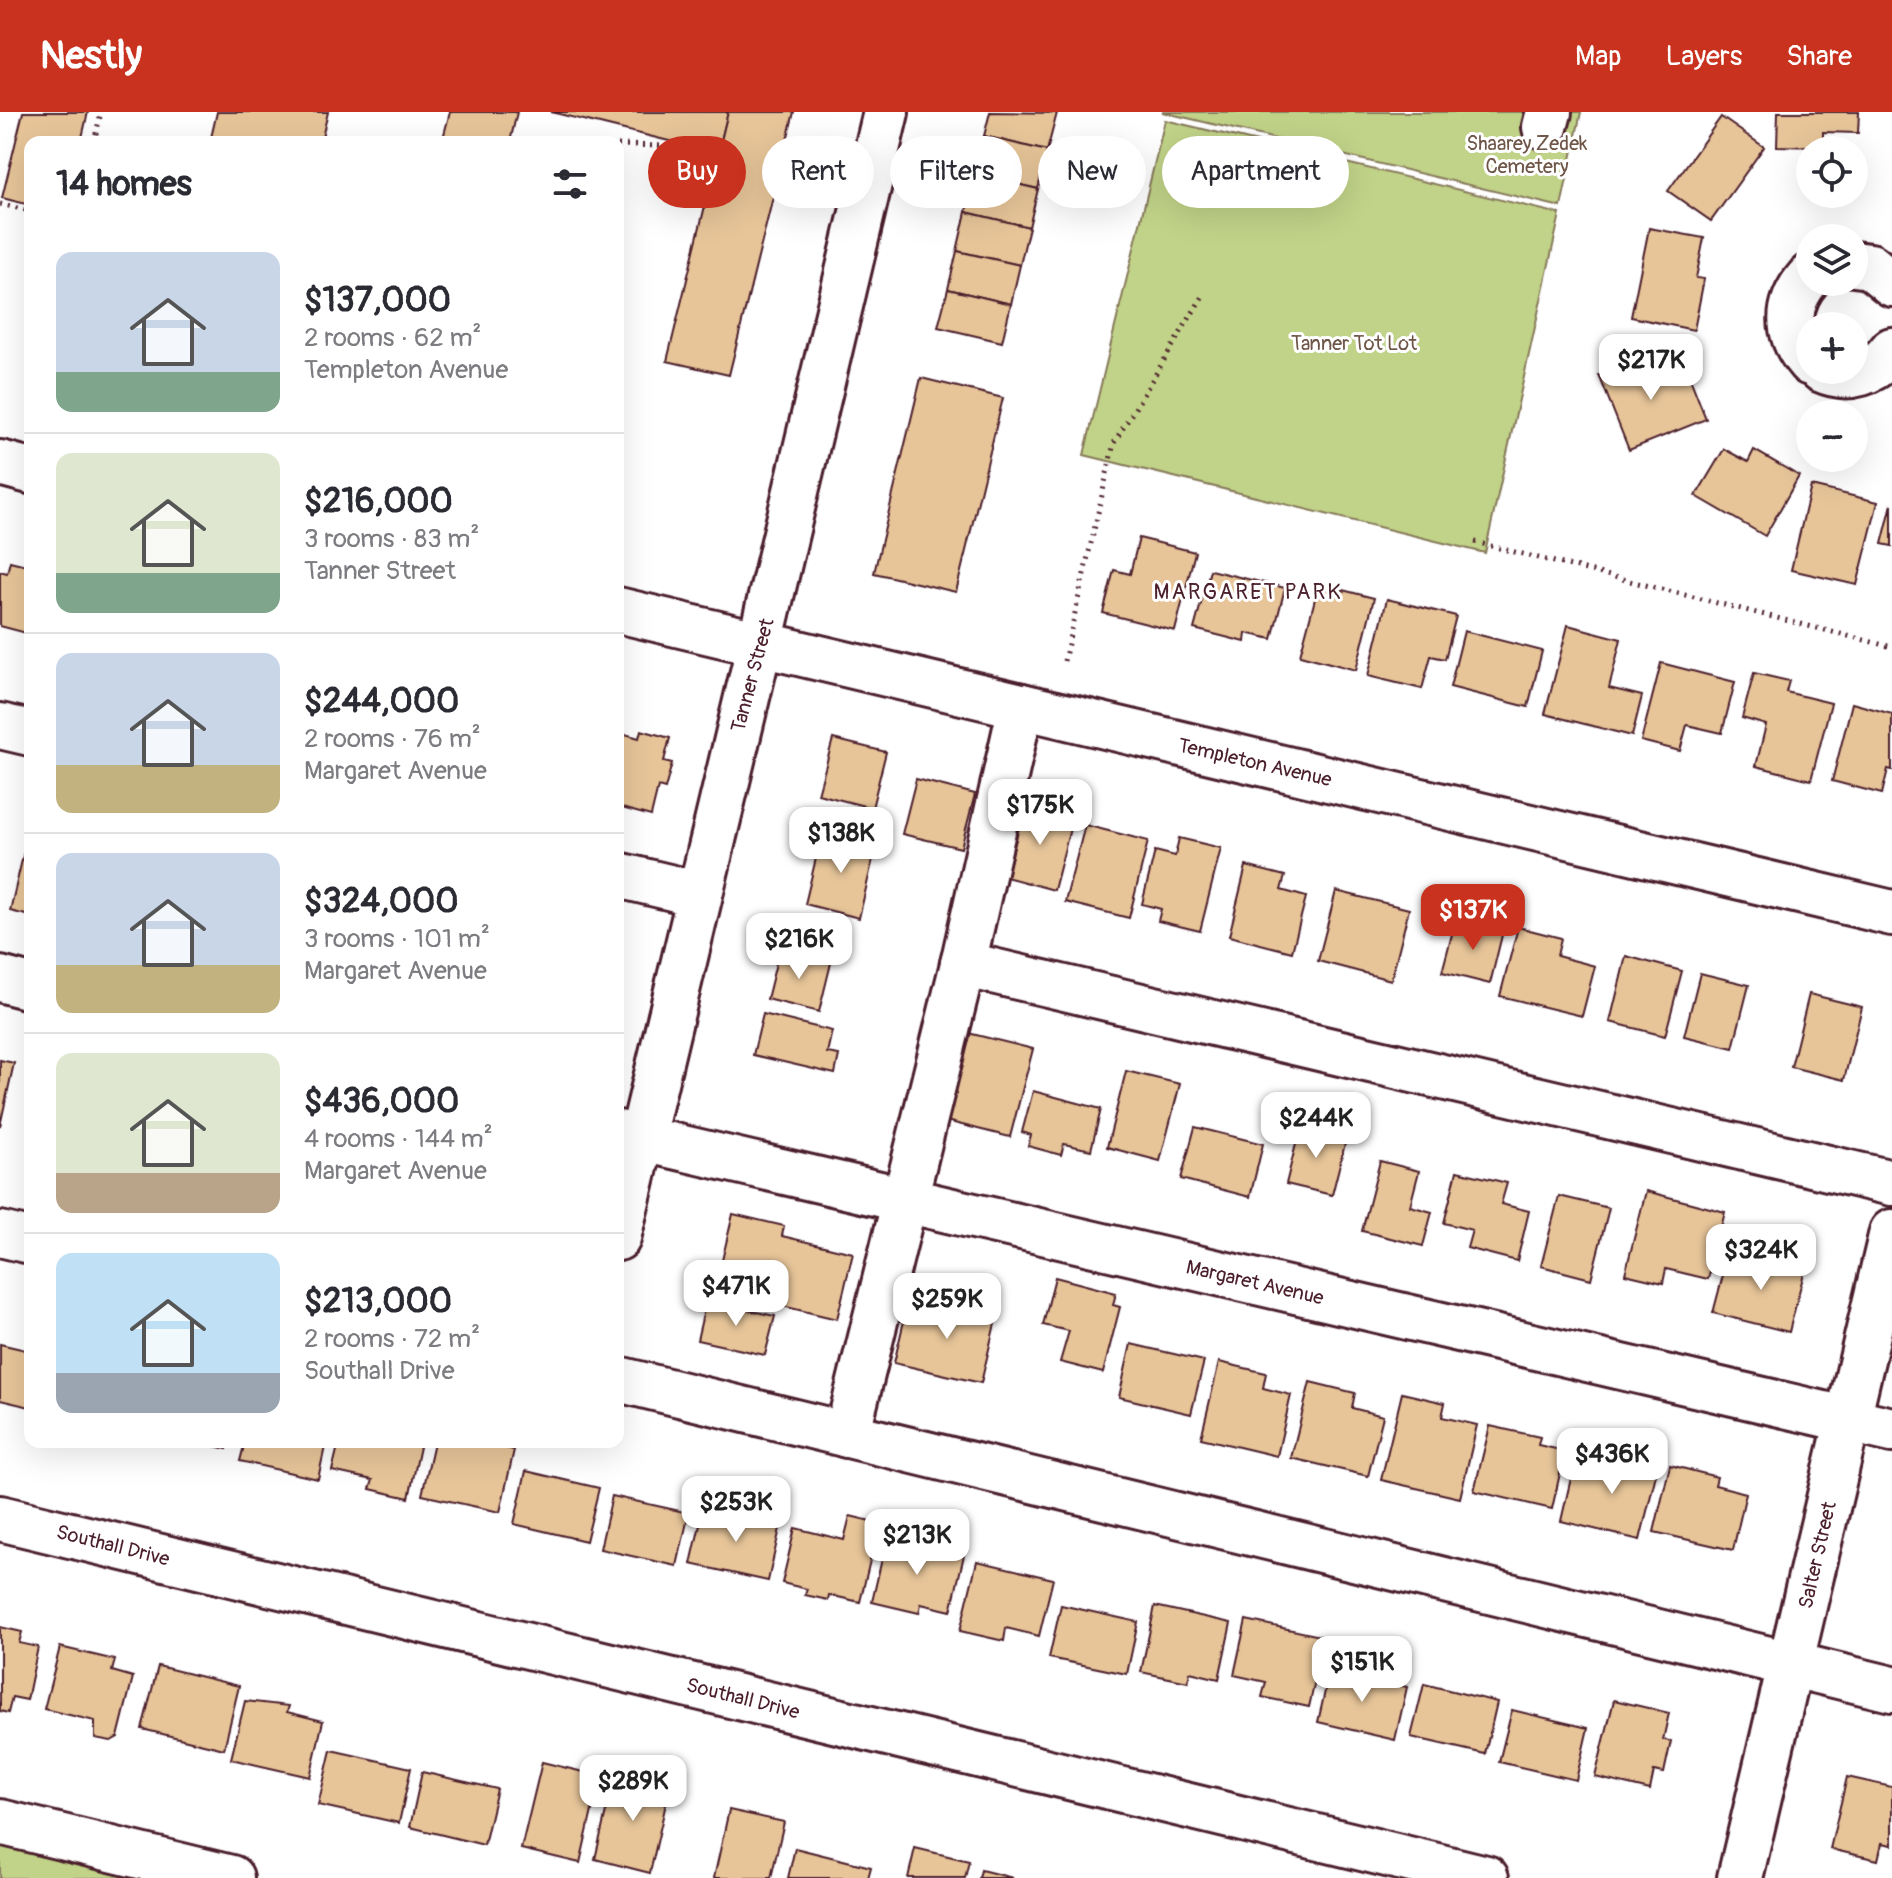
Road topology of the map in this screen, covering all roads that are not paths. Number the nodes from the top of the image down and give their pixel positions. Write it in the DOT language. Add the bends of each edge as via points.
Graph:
graph roads {
  1 [pos="886,112"];
  2 [pos="1868,266"];
  3 [pos="1892,284"];
  4 [pos="1796,293"];
  5 [pos="1796,342"];
  6 [pos="1892,350"];
  7 [pos="1868,370"];
  8 [pos="0,463"];
  9 [pos="24,469"];
  10 [pos="624,611"];
  11 [pos="759,642"];
  12 [pos="1021,706"];
  13 [pos="0,726"];
  14 [pos="24,732"];
  15 [pos="624,876"];
  16 [pos="698,894"];
  17 [pos="1892,913"];
  18 [pos="963,964"];
  19 [pos="0,979"];
  20 [pos="24,985"];
  21 [pos="630,1136"];
  22 [pos="1892,1183"];
  23 [pos="624,1187"];
  24 [pos="907,1201"];
  25 [pos="1892,1232"];
  26 [pos="0,1234"];
  27 [pos="24,1240"];
  28 [pos="624,1380"];
  29 [pos="1848,1419"];
  30 [pos="1892,1430"];
  31 [pos="847,1435"];
  32 [pos="0,1518"];
  33 [pos="1791,1664"];
  34 [pos="1892,1689"];
  35 [pos="0,1822"];
  36 [pos="231,1878"];
  37 [pos="1486,1878"];
  38 [pos="1740,1878"];
  1 -- 11 [label="street, Tanner Street"];
  2 -- 3 [label="street"];
  4 -- 5 [label="street" via="1790,313"];
  6 -- 7 [label="street" via="1880,366"];
  8 -- 9 [label="street"];
  10 -- 11 [label="street, Templeton Avenue"];
  11 -- 12 [label="street, Templeton Avenue"];
  11 -- 16 [label="street, Tanner Street"];
  12 -- 17 [label="street, Templeton Avenue"];
  12 -- 18 [label="street"];
  13 -- 14 [label="street"];
  15 -- 16 [label="street"];
  16 -- 21 [label="street, Tanner Street"];
  18 -- 22 [label="street"];
  18 -- 24 [label="street"];
  19 -- 20 [label="street"];
  21 -- 23 [label="street, Tanner Street"];
  21 -- 24 [label="street, Margaret Avenue"];
  24 -- 29 [label="street, Margaret Avenue"];
  24 -- 31 [label="street"];
  25 -- 29 [label="street, Salter Street"];
  26 -- 27 [label="street"];
  28 -- 31 [label="street"];
  29 -- 30 [label="street, Margaret Avenue"];
  29 -- 33 [label="street, Salter Street"];
  31 -- 33 [label="street"];
  32 -- 37 [label="street, Southall Drive"];
  33 -- 34 [label="street"];
  33 -- 38 [label="street, Salter Street"];
  35 -- 36 [label="street"];
}
